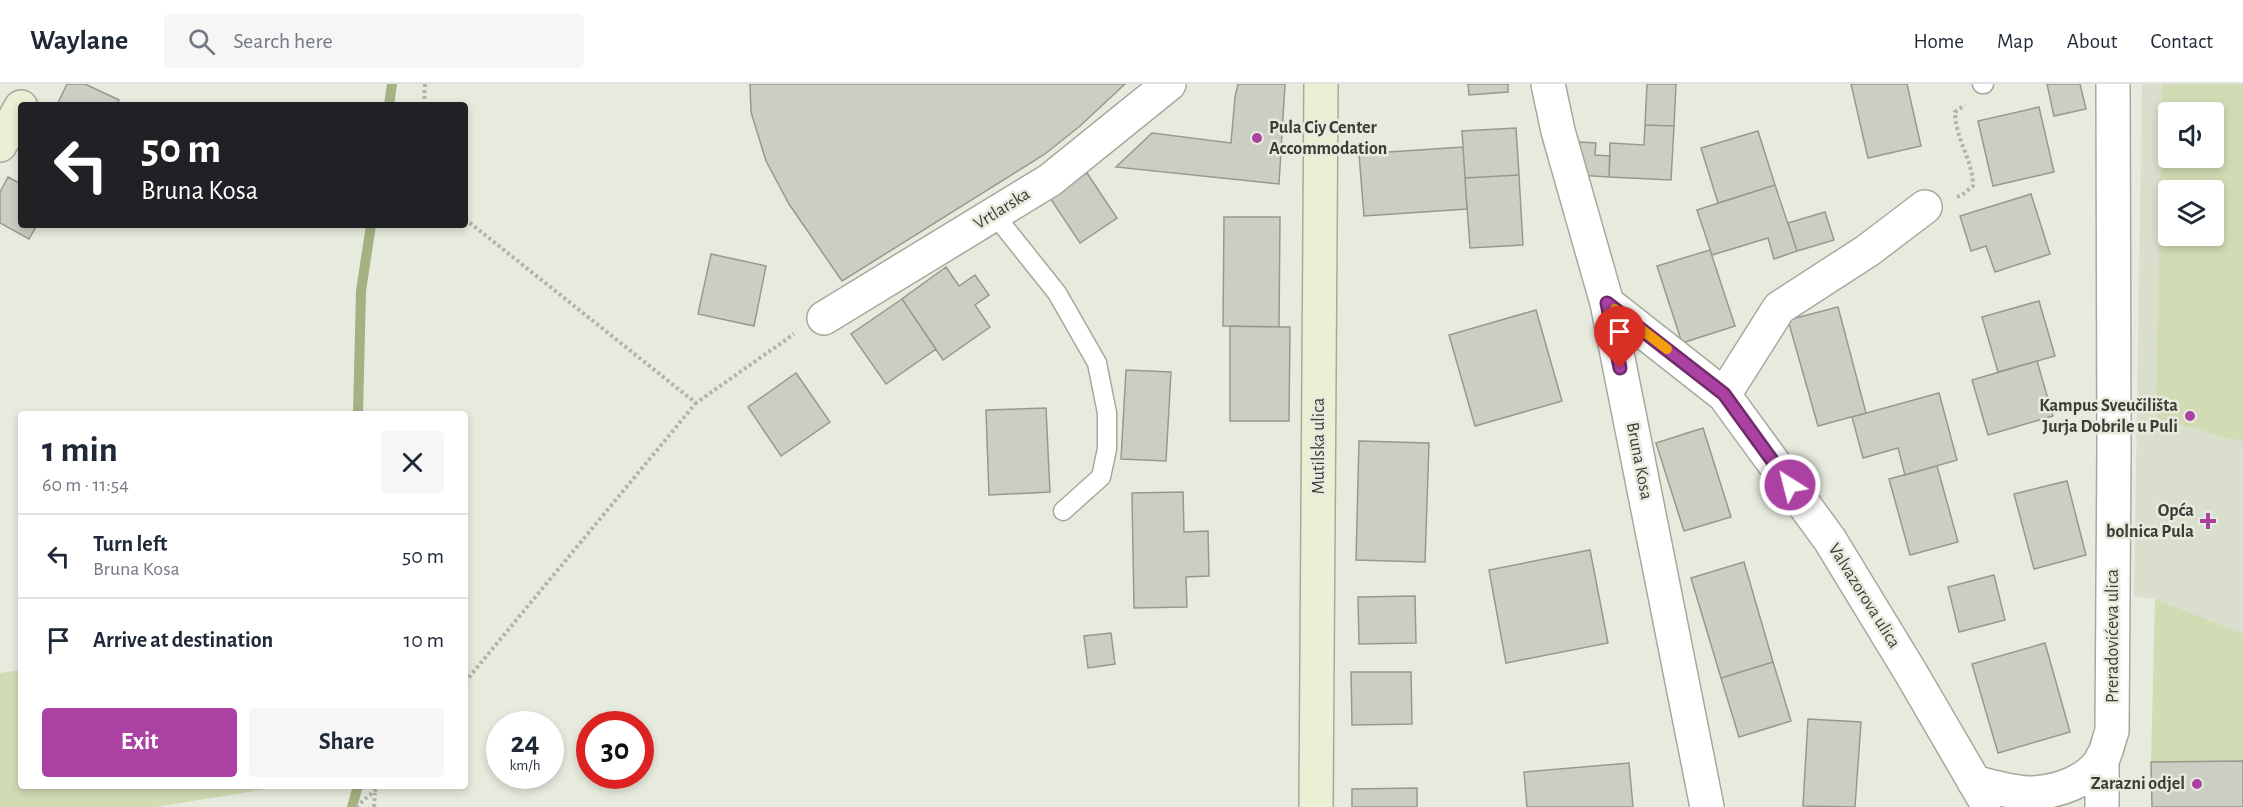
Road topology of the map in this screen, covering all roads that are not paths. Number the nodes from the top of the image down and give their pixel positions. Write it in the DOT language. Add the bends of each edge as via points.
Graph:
graph roads {
  1 [pos="33,84"];
  2 [pos="1169,84"];
  3 [pos="1321,84"];
  4 [pos="1548,84"];
  5 [pos="2113,84"];
  6 [pos="24,102"];
  7 [pos="18,113"];
  8 [pos="0,145"];
  9 [pos="1925,207"];
  10 [pos="994,214"];
  11 [pos="1607,303"];
  12 [pos="824,318"];
  13 [pos="1724,394"];
  14 [pos="1063,511"];
  15 [pos="2102,758"];
  16 [pos="1981,795"];
  17 [pos="1316,807"];
  18 [pos="1707,807"];
  19 [pos="2102,807"];
  1 -- 6 [label="main road"];
  2 -- 10 [label="street, Vrtlarska" via="1050,180"];
  3 -- 17 [label="main road, Mutilska ulica"];
  4 -- 11 [label="street, Bruna Kosa"];
  5 -- 15 [label="street, Preradovićeva ulica" via="2112,731"];
  7 -- 8 [label="main road"];
  9 -- 13 [label="street" via="1868,251 1779,308"];
  10 -- 12 [label="street, Vrtlarska"];
  10 -- 14 [label="lane" via="1057,293 1097,363 1107,413 1107,449 1101,477"];
  11 -- 13 [label="street, Valvazorova ulica"];
  11 -- 18 [label="street, Bruna Kosa"];
  13 -- 16 [label="street, Valvazorova ulica" via="1830,540"];
  15 -- 16 [label="street, Preradovićeva ulica" via="2086,777 2063,788 2033,793 2004,790"];
  15 -- 19 [label="street"];
}
